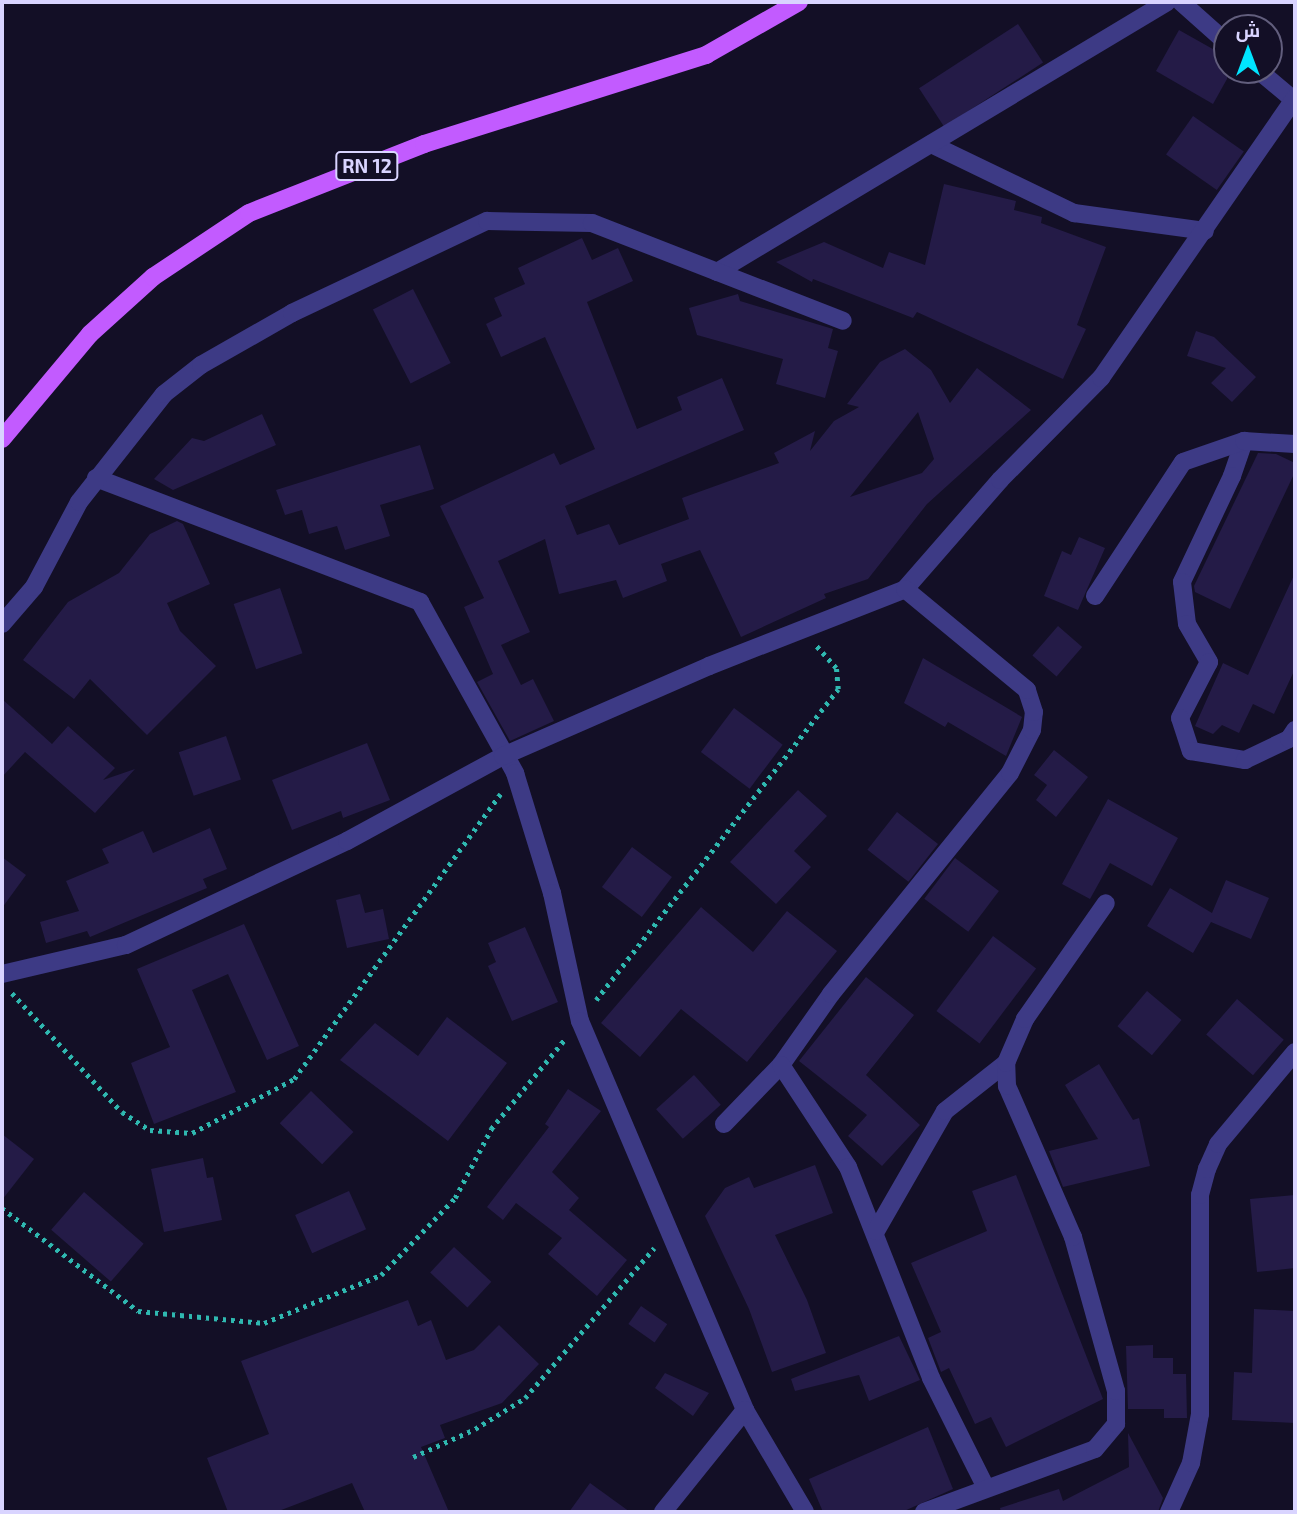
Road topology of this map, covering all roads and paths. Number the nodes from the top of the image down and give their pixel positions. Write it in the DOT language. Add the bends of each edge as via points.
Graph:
graph roads {
  1 [pos="799,2"];
  2 [pos="1167,2"];
  3 [pos="1181,2"];
  4 [pos="1213,31"];
  5 [pos="1275,84"];
  6 [pos="1295,100"];
  7 [pos="931,145"];
  8 [pos="1205,231"];
  9 [pos="716,271"];
  10 [pos="843,321"];
  11 [pos="2,439"];
  12 [pos="1244,441"];
  13 [pos="1295,444"];
  14 [pos="96,478"];
  15 [pos="905,589"];
  16 [pos="1095,596"];
  17 [pos="2,624"];
  18 [pos="803,632"];
  19 [pos="1295,730"];
  20 [pos="503,756"];
  21 [pos="515,773"];
  22 [pos="1106,903"];
  23 [pos="2,974"];
  24 [pos="580,1021"];
  25 [pos="1295,1052"];
  26 [pos="1006,1063"];
  27 [pos="781,1065"];
  28 [pos="724,1124"];
  29 [pos="2,1208"];
  30 [pos="669,1231"];
  31 [pos="876,1231"];
  32 [pos="745,1410"];
  33 [pos="413,1457"];
  34 [pos="986,1488"];
  35 [pos="663,1512"];
  36 [pos="805,1512"];
  37 [pos="924,1512"];
  38 [pos="1169,1512"];
  1 -- 11 [label="main road, RN 12" via="706,55 424,144 249,213 153,277 99,326"];
  2 -- 7 [label="street"];
  3 -- 4 [label="street"];
  5 -- 6 [label="street"];
  6 -- 8 [label="street"];
  7 -- 8 [label="street" via="1074,213"];
  7 -- 9 [label="street"];
  8 -- 15 [label="street" via="1101,378 1000,480"];
  9 -- 10 [label="street"];
  9 -- 14 [label="street" via="592,223 487,221 397,260 201,365 164,394"];
  12 -- 13 [label="street"];
  12 -- 16 [label="street" via="1184,462"];
  12 -- 19 [label="street" via="1182,582 1187,624 1209,662 1180,718 1191,751 1245,760 1289,739"];
  14 -- 17 [label="street" via="34,587"];
  14 -- 20 [label="street" via="420,602"];
  15 -- 18 [label="street"];
  15 -- 27 [label="street" via="1027,690 1034,712 1032,730 1010,773 831,994"];
  18 -- 20 [label="street" via="709,666"];
  18 -- 24 [label="path" via="836,668 838,689"];
  20 -- 21 [label="street"];
  20 -- 23 [label="street" via="346,841 126,945"];
  21 -- 23 [label="path" via="294,1079 192,1133 150,1130 122,1112 15,999"];
  21 -- 24 [label="street" via="552,893"];
  22 -- 26 [label="street" via="1025,1019"];
  24 -- 29 [label="path" via="491,1129 454,1198 381,1275 264,1323 138,1311"];
  24 -- 30 [label="street"];
  25 -- 38 [label="street" via="1218,1144 1206,1169 1200,1195 1200,1414 1191,1463"];
  26 -- 31 [label="street" via="944,1111"];
  26 -- 34 [label="street" via="1007,1086 1073,1237 1119,1408 1108,1438 1095,1450"];
  27 -- 28 [label="street"];
  27 -- 31 [label="street" via="848,1167"];
  30 -- 32 [label="street"];
  30 -- 33 [label="path" via="525,1398 475,1429"];
  31 -- 34 [label="street" via="931,1378"];
  32 -- 35 [label="street"];
  32 -- 36 [label="street"];
  34 -- 37 [label="street"];
}
